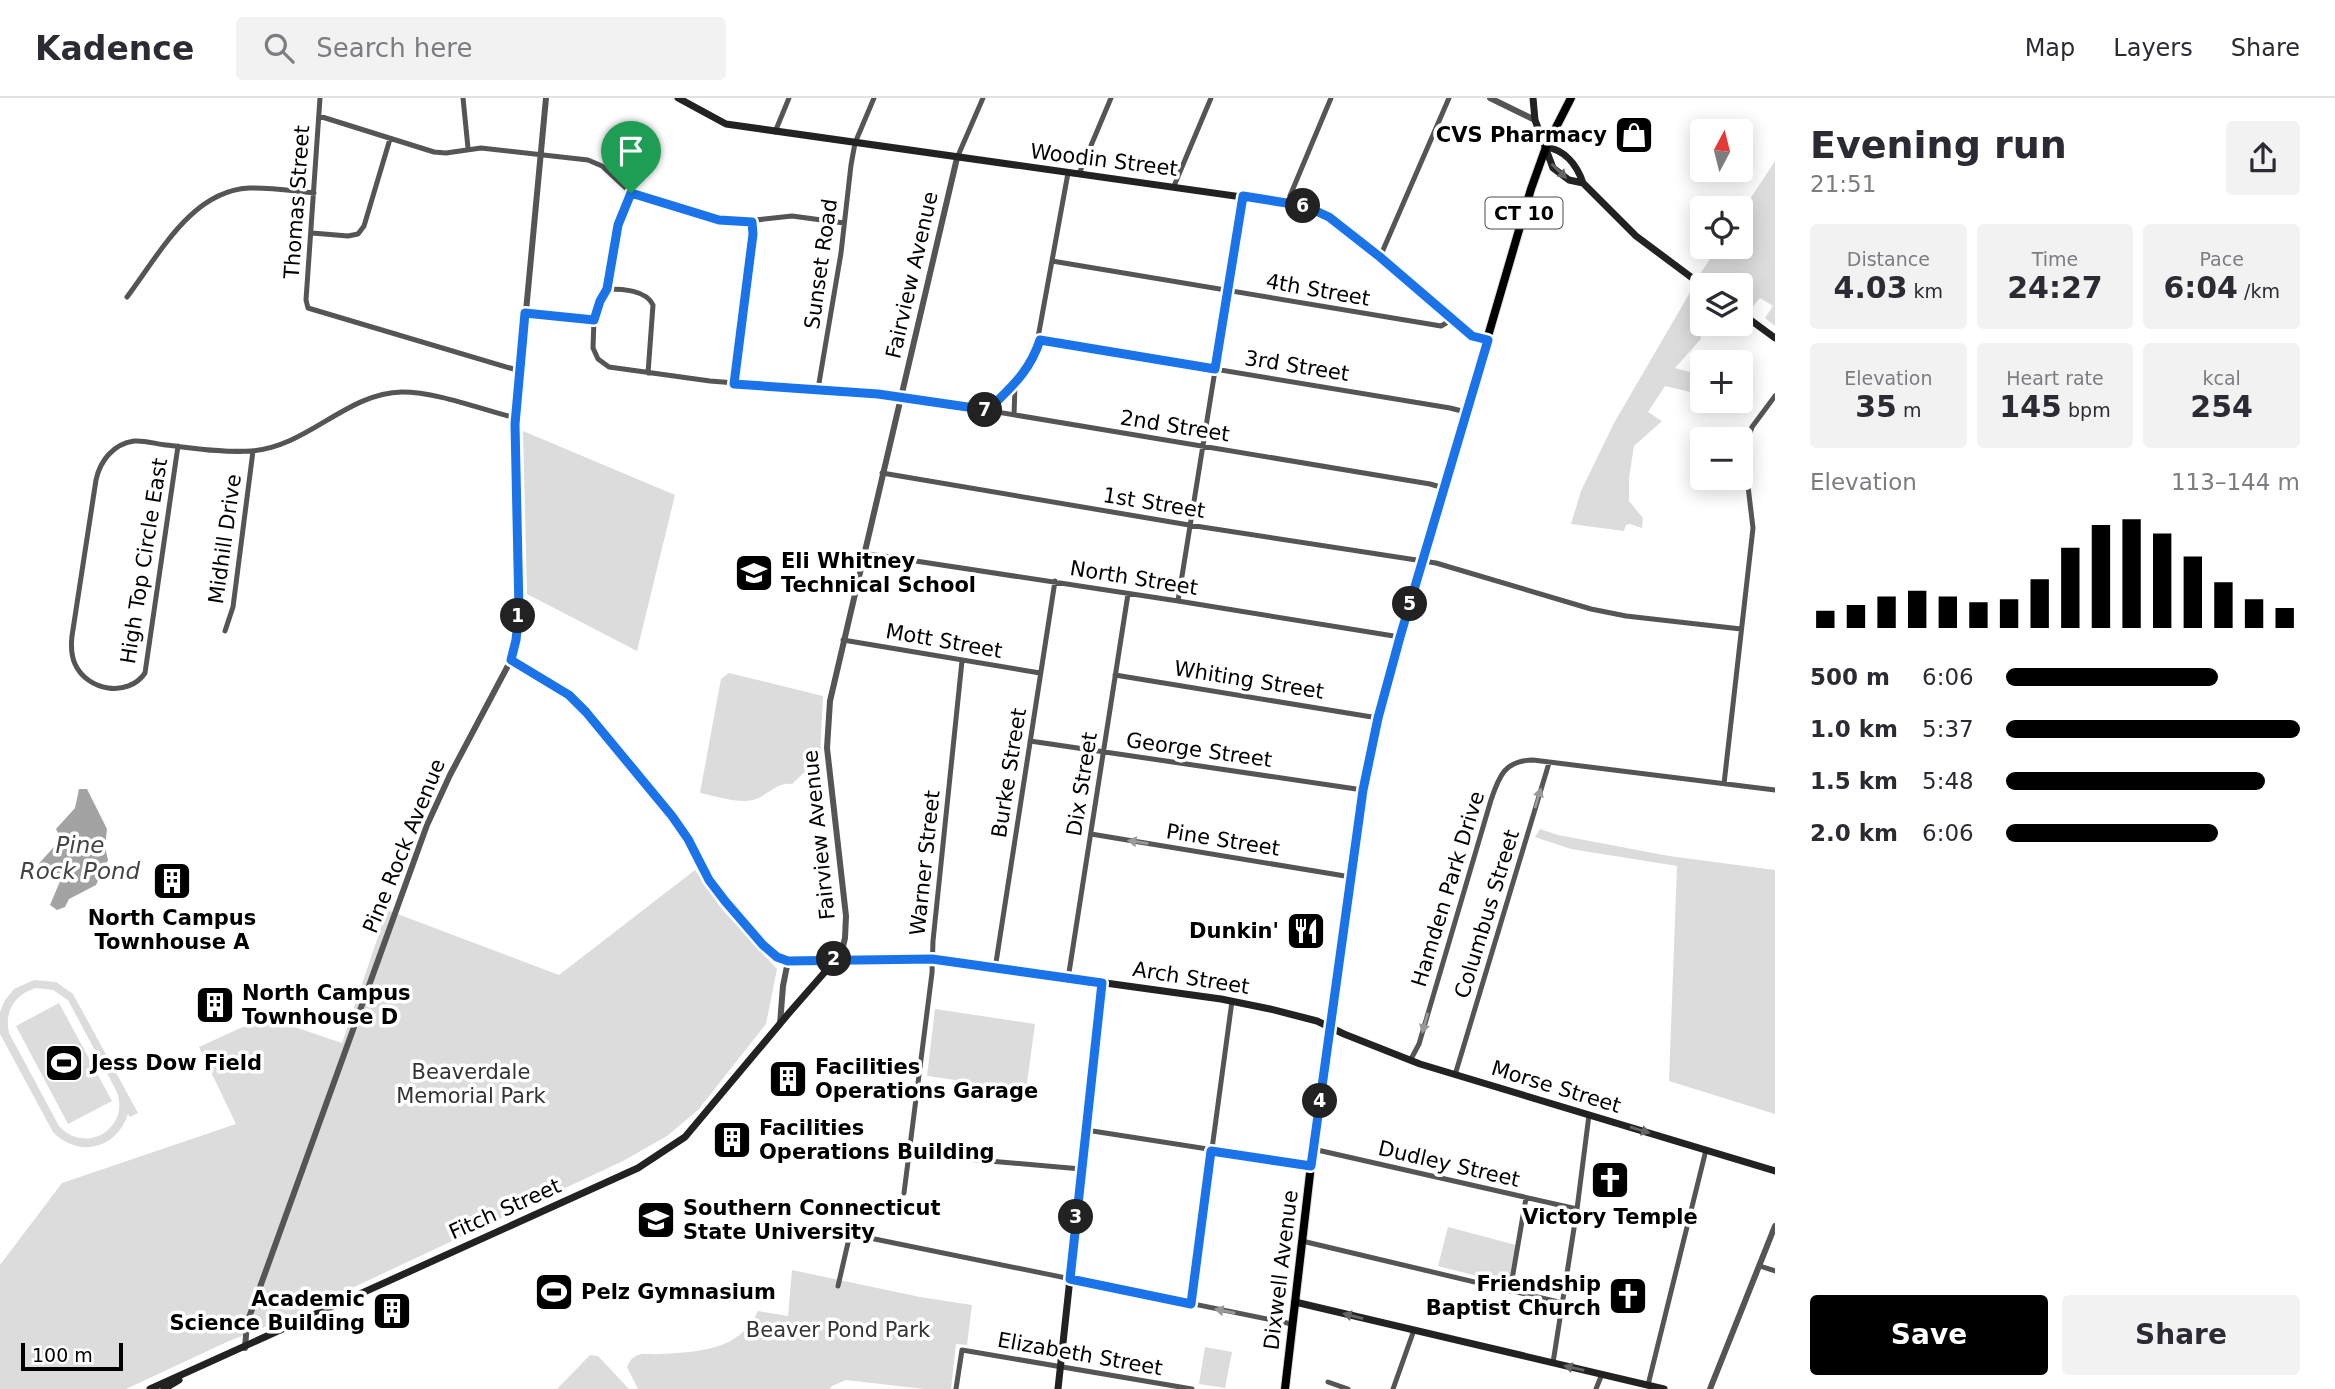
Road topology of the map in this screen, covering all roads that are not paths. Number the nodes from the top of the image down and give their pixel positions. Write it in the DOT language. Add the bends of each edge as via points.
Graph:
graph roads {
  1 [pos="320,98"];
  2 [pos="463,98"];
  3 [pos="546,98"];
  4 [pos="678,98"];
  5 [pos="696,98"];
  6 [pos="789,98"];
  7 [pos="874,98"];
  8 [pos="983,98"];
  9 [pos="1111,98"];
  10 [pos="1211,98"];
  11 [pos="1331,98"];
  12 [pos="1449,98"];
  13 [pos="1490,98"];
  14 [pos="1533,98"];
  15 [pos="1571,98"];
  16 [pos="692,107"];
  17 [pos="319,116"];
  18 [pos="1535,120"];
  19 [pos="775,132"];
  20 [pos="390,139"];
  21 [pos="855,144"];
  22 [pos="1546,147"];
  23 [pos="468,148"];
  24 [pos="541,154"];
  25 [pos="957,158"];
  26 [pos="1068,173"];
  27 [pos="1079,174"];
  28 [pos="1583,183"];
  29 [pos="1174,186"];
  30 [pos="314,193"];
  31 [pos="631,193"];
  32 [pos="1243,196"];
  33 [pos="1287,203"];
  34 [pos="752,222"];
  35 [pos="844,223"];
  36 [pos="312,233"];
  37 [pos="1380,257"];
  38 [pos="1052,261"];
  39 [pos="1690,276"];
  40 [pos="607,289"];
  41 [pos="1228,290"];
  42 [pos="127,297"];
  43 [pos="525,313"];
  44 [pos="1453,319"];
  45 [pos="594,320"];
  46 [pos="1753,322"];
  47 [pos="1775,338"];
  48 [pos="1040,340"];
  49 [pos="1488,340"];
  50 [pos="1215,369"];
  51 [pos="520,371"];
  52 [pos="648,373"];
  53 [pos="734,384"];
  54 [pos="1015,386"];
  55 [pos="818,389"];
  56 [pos="1775,396"];
  57 [pos="901,397"];
  58 [pos="988,410"];
  59 [pos="1466,412"];
  60 [pos="1014,415"];
  61 [pos="516,418"];
  62 [pos="178,446"];
  63 [pos="1202,446"];
  64 [pos="253,451"];
  65 [pos="882,473"];
  66 [pos="1444,488"];
  67 [pos="1189,525"];
  68 [pos="863,553"];
  69 [pos="1422,561"];
  70 [pos="1055,581"];
  71 [pos="1128,594"];
  72 [pos="1178,601"];
  73 [pos="1741,629"];
  74 [pos="225,631"];
  75 [pos="1400,637"];
  76 [pos="843,640"];
  77 [pos="511,660"];
  78 [pos="962,661"];
  79 [pos="1040,673"];
  80 [pos="1115,675"];
  81 [pos="1378,718"];
  82 [pos="1030,741"];
  83 [pos="1103,752"];
  84 [pos="1549,763"];
  85 [pos="1724,784"];
  86 [pos="1363,790"];
  87 [pos="1775,790"];
  88 [pos="1091,834"];
  89 [pos="1351,877"];
  90 [pos="840,959"];
  91 [pos="932,959"];
  92 [pos="788,961"];
  93 [pos="995,969"];
  94 [pos="1068,979"];
  95 [pos="1102,983"];
  96 [pos="1232,1001"];
  97 [pos="780,1024"];
  98 [pos="1331,1027"];
  99 [pos="1411,1059"];
  100 [pos="1455,1074"];
  101 [pos="1589,1115"];
  102 [pos="1086,1130"];
  103 [pos="1313,1149"];
  104 [pos="1706,1150"];
  105 [pos="1211,1151"];
  106 [pos="908,1154"];
  107 [pos="1311,1166"];
  108 [pos="1081,1169"];
  109 [pos="1775,1171"];
  110 [pos="904,1193"];
  111 [pos="1527,1198"];
  112 [pos="1577,1209"];
  113 [pos="1775,1226"];
  114 [pos="1302,1241"];
  115 [pos="1759,1266"];
  116 [pos="1775,1271"];
  117 [pos="1070,1279"];
  118 [pos="838,1286"];
  119 [pos="1510,1291"];
  120 [pos="1295,1302"];
  121 [pos="1563,1303"];
  122 [pos="1191,1304"];
  123 [pos="1292,1324"];
  124 [pos="1414,1330"];
  125 [pos="245,1348"];
  126 [pos="1553,1363"];
  127 [pos="201,1366"];
  128 [pos="1060,1366"];
  129 [pos="1602,1374"];
  130 [pos="1328,1382"];
  131 [pos="1648,1385"];
  132 [pos="150,1389"];
  133 [pos="164,1389"];
  134 [pos="956,1389"];
  135 [pos="1058,1389"];
  136 [pos="1192,1389"];
  137 [pos="1284,1389"];
  138 [pos="1348,1389"];
  139 [pos="1393,1389"];
  140 [pos="1596,1389"];
  141 [pos="1664,1389"];
  142 [pos="1710,1389"];
  1 -- 17 [label="street, Thomas Street"];
  2 -- 23 [label="street"];
  3 -- 24 [label="street, Pine Rock Avenue"];
  4 -- 16 [label="main road, Woodin Street"];
  5 -- 16 [label="street"];
  6 -- 19 [label="street"];
  7 -- 21 [label="street, Sunset Road"];
  8 -- 25 [label="street, Fairview Avenue"];
  9 -- 27 [label="street"];
  10 -- 29 [label="street"];
  11 -- 33 [label="street"];
  12 -- 37 [label="street"];
  13 -- 18 [label="street"];
  14 -- 18 [label="main road"];
  15 -- 22 [label="main road, Dixwell Avenue / CT 10"];
  16 -- 19 [label="main road, Woodin Street" via="726,124"];
  17 -- 20 [label="street"];
  17 -- 30 [label="street, Thomas Street"];
  18 -- 22 [label="main road"];
  19 -- 21 [label="main road, Woodin Street"];
  20 -- 23 [label="street" via="446,153"];
  20 -- 36 [label="street" via="358,234"];
  21 -- 25 [label="main road, Woodin Street"];
  21 -- 35 [label="street, Sunset Road"];
  22 -- 28 [label="main road" via="1566,155"];
  22 -- 28 [label="main road, one-way" via="1558,173"];
  22 -- 49 [label="main road, Dixwell Avenue / CT 10"];
  23 -- 24 [label="street"];
  24 -- 31 [label="street" via="596,162"];
  24 -- 43 [label="street, Pine Rock Avenue"];
  25 -- 26 [label="main road, Woodin Street"];
  25 -- 57 [label="street, Fairview Avenue"];
  26 -- 27 [label="main road, Woodin Street"];
  26 -- 38 [label="street"];
  27 -- 29 [label="main road, Woodin Street"];
  28 -- 39 [label="main road" via="1646,244"];
  29 -- 32 [label="main road, Woodin Street"];
  30 -- 36 [label="street, Thomas Street"];
  30 -- 42 [label="street" via="249,188 205,202 187,217"];
  31 -- 34 [label="street" via="719,220"];
  31 -- 40 [label="street" via="618,225"];
  32 -- 33 [label="main road, Woodin Street"];
  32 -- 41 [label="street"];
  33 -- 37 [label="main road, Woodin Street" via="1329,217"];
  34 -- 35 [label="street" via="792,216"];
  34 -- 53 [label="street"];
  35 -- 55 [label="street, Sunset Road"];
  36 -- 51 [label="street, Thomas Street" via="308,308"];
  37 -- 44 [label="main road, Woodin Street"];
  38 -- 41 [label="street, 4th Street"];
  38 -- 48 [label="street"];
  40 -- 45 [label="street"];
  40 -- 52 [label="street" via="641,294 653,305"];
  41 -- 44 [label="street, 4th Street" via="1441,326"];
  41 -- 50 [label="street"];
  43 -- 45 [label="street"];
  43 -- 51 [label="street, Pine Rock Avenue"];
  44 -- 49 [label="main road, Woodin Street" via="1472,336"];
  45 -- 52 [label="street, 2nd Street" via="593,348 602,364"];
  46 -- 47 [label="main road"];
  48 -- 50 [label="street, 3rd Street"];
  48 -- 54 [label="street"];
  49 -- 59 [label="main road, Dixwell Avenue / CT 10"];
  50 -- 59 [label="street, 3rd Street"];
  50 -- 63 [label="street"];
  51 -- 61 [label="street, Pine Rock Avenue"];
  52 -- 53 [label="street, 2nd Street"];
  53 -- 55 [label="street, 2nd Street"];
  54 -- 58 [label="street"];
  54 -- 60 [label="street"];
  55 -- 57 [label="street, 2nd Street"];
  56 -- 73 [label="street" via="1752,427 1745,446 1753,528"];
  57 -- 58 [label="street, 2nd Street"];
  57 -- 65 [label="street, Fairview Avenue"];
  58 -- 60 [label="street, 2nd Street"];
  59 -- 66 [label="main road, Dixwell Avenue / CT 10"];
  60 -- 63 [label="street, 2nd Street"];
  61 -- 64 [label="street" via="421,393 387,393 368,398 294,439"];
  61 -- 77 [label="street, Pine Rock Avenue" via="519,597"];
  62 -- 62 [label="street, High Top Circle East" via="145,673 128,687 96,685 83,676 71,650 96,480 104,457 113,450 135,441"];
  62 -- 64 [label="street"];
  63 -- 66 [label="street, 2nd Street"];
  63 -- 67 [label="street"];
  64 -- 74 [label="street, Midhill Drive" via="233,607"];
  65 -- 67 [label="street, 1st Street"];
  65 -- 68 [label="street, Fairview Avenue"];
  66 -- 69 [label="main road, Dixwell Avenue / CT 10"];
  67 -- 69 [label="street, 1st Street"];
  67 -- 72 [label="street"];
  68 -- 70 [label="street, North Street"];
  68 -- 76 [label="street, Fairview Avenue"];
  69 -- 73 [label="street" via="1591,609"];
  69 -- 75 [label="main road, Dixwell Avenue / CT 10"];
  70 -- 71 [label="street, North Street"];
  70 -- 79 [label="street, Burke Street"];
  71 -- 72 [label="street, North Street"];
  71 -- 80 [label="street, Dix Street"];
  72 -- 75 [label="street, North Street"];
  73 -- 85 [label="street"];
  75 -- 81 [label="main road, Dixwell Avenue / CT 10"];
  76 -- 78 [label="street, Mott Street"];
  76 -- 90 [label="street, Fairview Avenue" via="830,701 827,748 846,916"];
  77 -- 92 [label="street" via="569,695 586,712 672,816 725,901 763,945"];
  77 -- 125 [label="street, Pine Rock Avenue" via="430,816 247,1323"];
  78 -- 79 [label="street, Mott Street"];
  78 -- 91 [label="street, Warner Street"];
  79 -- 82 [label="street, Burke Street"];
  80 -- 81 [label="street, Whiting Street"];
  80 -- 83 [label="street, Dix Street"];
  81 -- 86 [label="main road, Dixwell Avenue / CT 10"];
  82 -- 83 [label="street, George Street"];
  82 -- 93 [label="street, Burke Street"];
  83 -- 86 [label="street, George Street"];
  83 -- 88 [label="street, Dix Street"];
  84 -- 85 [label="street, Hamden Park Drive"];
  84 -- 99 [label="street, Hamden Park Drive, one-way" via="1523,760 1498,778"];
  100 -- 84 [label="street, Columbus Street, one-way"];
  85 -- 87 [label="street, Hamden Park Drive"];
  86 -- 89 [label="main road, Dixwell Avenue / CT 10"];
  89 -- 88 [label="street, Pine Street, one-way"];
  88 -- 94 [label="street, Dix Street"];
  89 -- 98 [label="main road, Dixwell Avenue / CT 10"];
  90 -- 91 [label="main road, Arch Street"];
  90 -- 92 [label="street, Arch Street"];
  90 -- 97 [label="main road, Fitch Street"];
  91 -- 93 [label="main road, Arch Street"];
  91 -- 106 [label="street, Warner Street"];
  92 -- 97 [label="street"];
  93 -- 94 [label="main road, Arch Street"];
  94 -- 95 [label="main road, Arch Street"];
  95 -- 96 [label="main road, Arch Street"];
  95 -- 102 [label="main road"];
  96 -- 98 [label="main road, Arch Street"];
  96 -- 105 [label="street"];
  97 -- 125 [label="main road, Fitch Street" via="685,1137 638,1168"];
  98 -- 99 [label="main road, Morse Street"];
  98 -- 103 [label="main road, Dixwell Avenue"];
  99 -- 100 [label="main road, Morse Street"];
  100 -- 101 [label="main road, Morse Street"];
  101 -- 104 [label="main road, Morse Street, one-way"];
  101 -- 112 [label="street"];
  102 -- 105 [label="street"];
  102 -- 108 [label="main road"];
  103 -- 107 [label="main road, Dixwell Avenue"];
  103 -- 111 [label="street, Dudley Street"];
  104 -- 109 [label="main road, Morse Street"];
  104 -- 131 [label="street"];
  105 -- 107 [label="street"];
  105 -- 122 [label="street"];
  106 -- 108 [label="street"];
  106 -- 110 [label="street, Warner Street"];
  107 -- 114 [label="main road, Dixwell Avenue"];
  108 -- 117 [label="main road"];
  111 -- 112 [label="street, Dudley Street"];
  111 -- 119 [label="street"];
  112 -- 121 [label="street"];
  113 -- 115 [label="street"];
  114 -- 119 [label="street"];
  114 -- 120 [label="main road, Dixwell Avenue"];
  115 -- 116 [label="street"];
  115 -- 142 [label="street"];
  117 -- 118 [label="street" via="850,1234"];
  117 -- 122 [label="street"];
  117 -- 128 [label="main road"];
  119 -- 121 [label="street"];
  120 -- 123 [label="main road, Dixwell Avenue"];
  124 -- 120 [label="main road, one-way"];
  121 -- 126 [label="street"];
  123 -- 122 [label="street, one-way"];
  123 -- 137 [label="main road, Dixwell Avenue"];
  124 -- 126 [label="main road"];
  124 -- 139 [label="street"];
  125 -- 127 [label="main road, Fitch Street"];
  129 -- 126 [label="main road, one-way"];
  127 -- 132 [label="main road, Fitch Street"];
  127 -- 133 [label="main road, Fitch Street"];
  128 -- 134 [label="street, Elizabeth Street" via="962,1350"];
  128 -- 135 [label="main road"];
  128 -- 136 [label="street, Elizabeth Street"];
  129 -- 131 [label="main road"];
  129 -- 140 [label="street"];
  130 -- 138 [label="street"];
  131 -- 141 [label="main road"];
}
